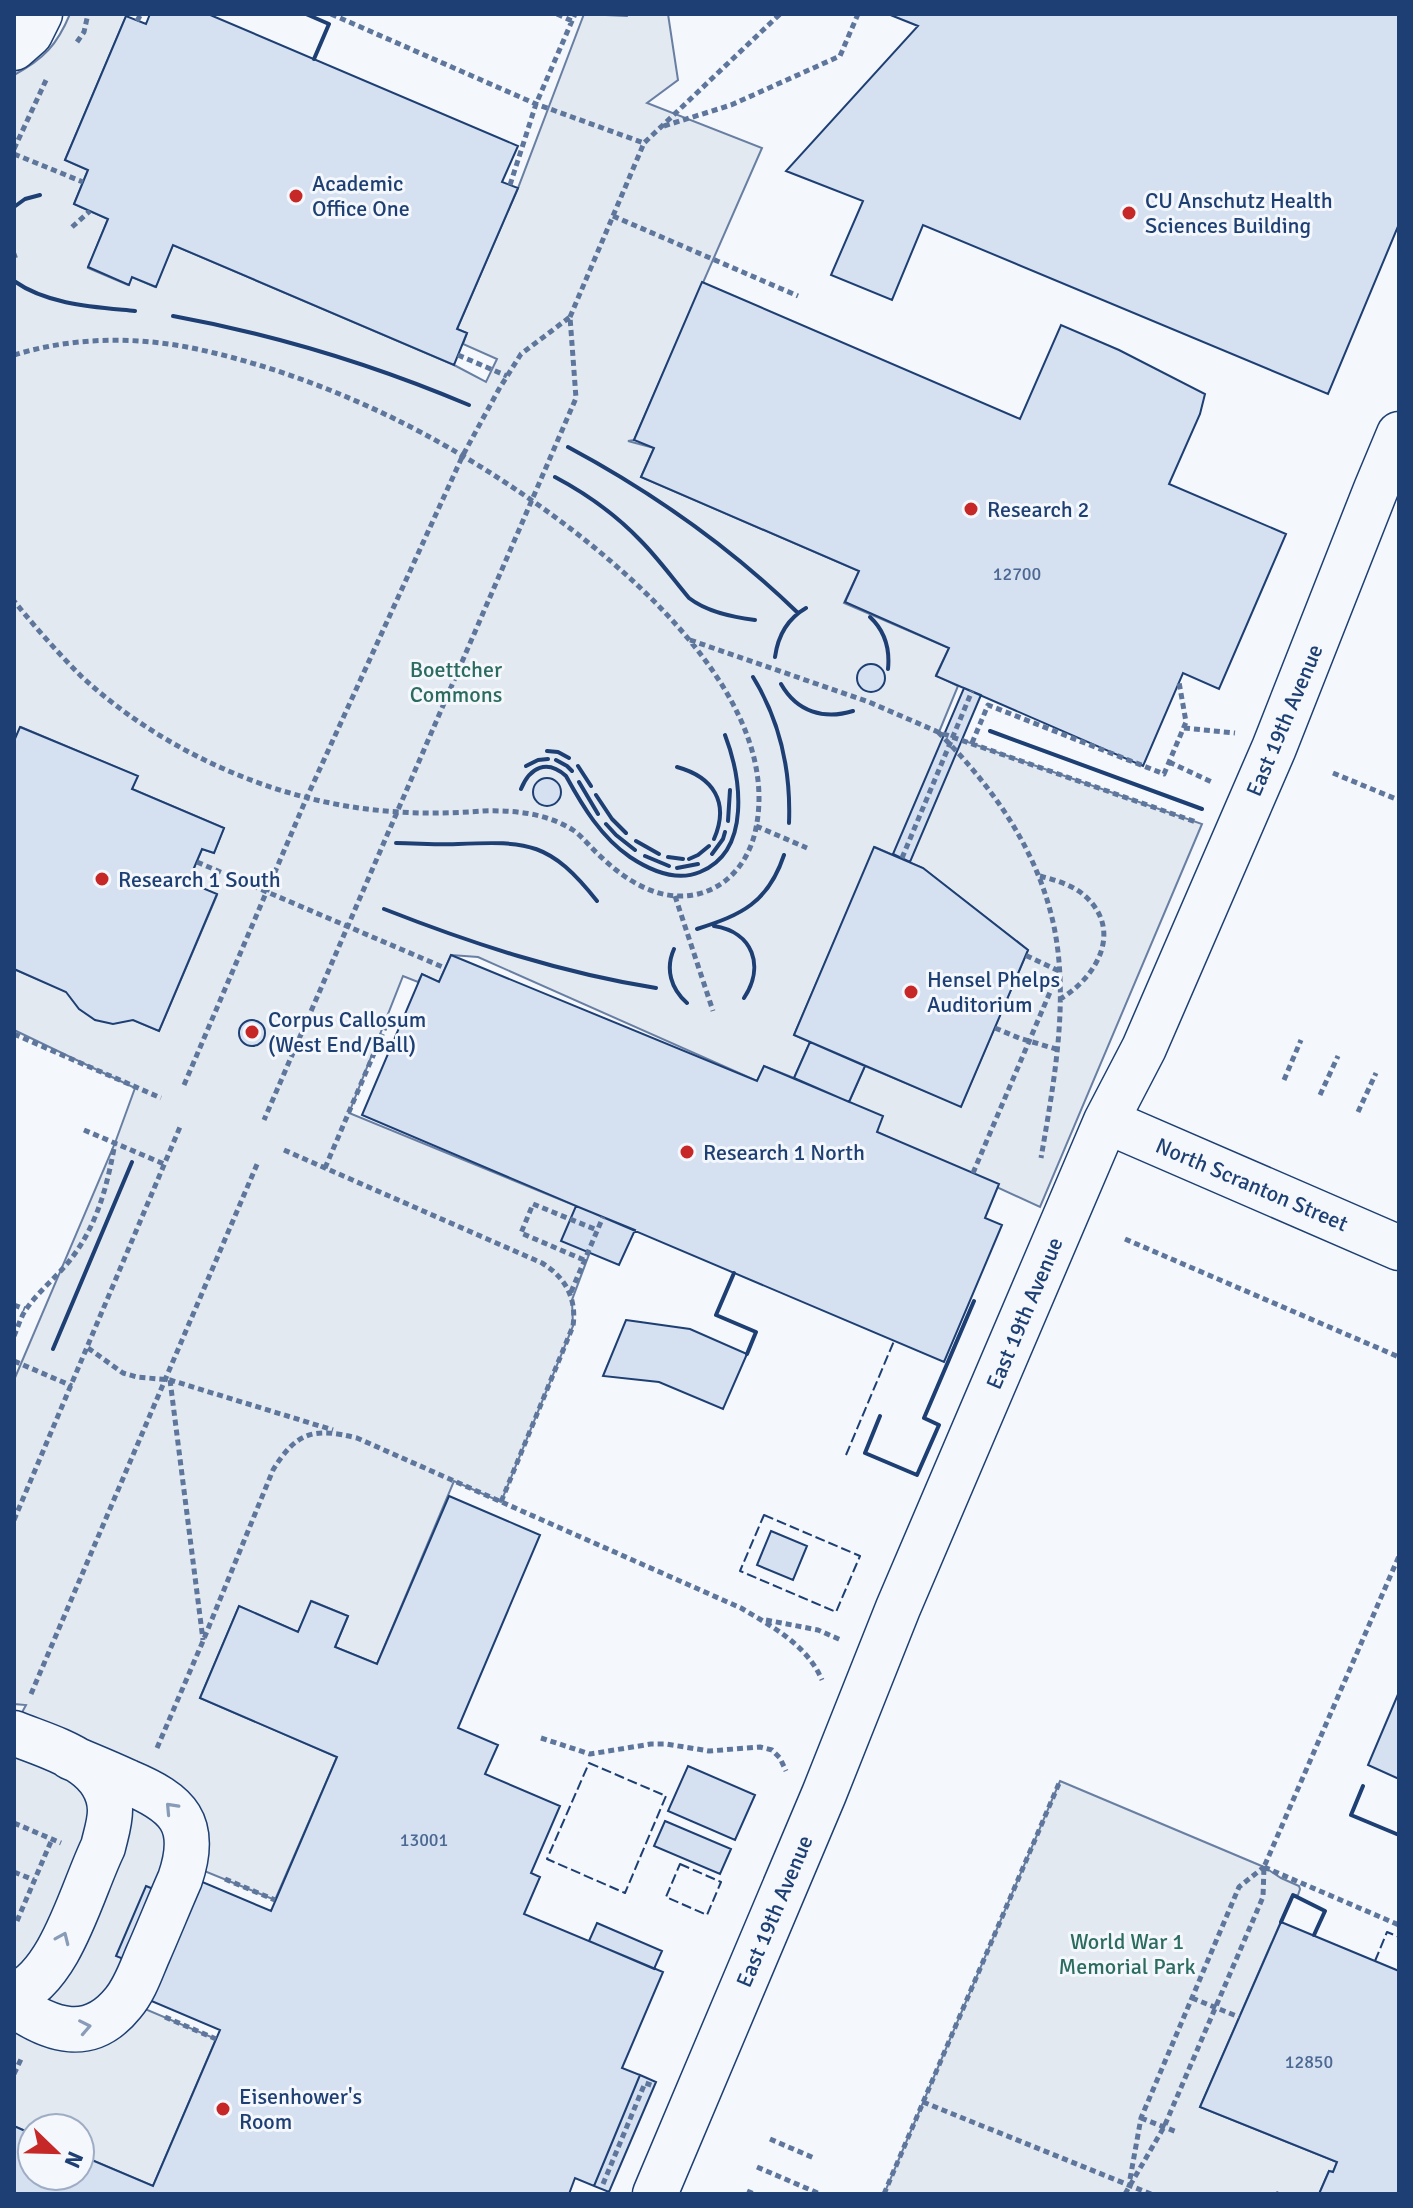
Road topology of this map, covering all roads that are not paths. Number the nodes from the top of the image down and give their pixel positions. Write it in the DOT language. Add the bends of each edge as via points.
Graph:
graph roads {
  1 [pos="40,14"];
  2 [pos="14,48"];
  3 [pos="1399,434"];
  4 [pos="1106,1121"];
  5 [pos="1399,1248"];
  6 [pos="20,1718"];
  7 [pos="70,1757"];
  8 [pos="14,1995"];
  9 [pos="14,2005"];
  10 [pos="655,2194"];
  1 -- 2 [label="street" via="30,34"];
  3 -- 4 [label="street, East 19th Avenue" via="1274,748 1144,1048"];
  4 -- 5 [label="street, North Scranton Street"];
  4 -- 10 [label="street, East 19th Avenue"];
  6 -- 7 [label="street"];
  8 -- 7 [label="street, one-way" via="38,1980 55,1957 108,1831 106,1789 91,1770"];
  9 -- 7 [label="street, one-way" via="36,2021 72,2030 108,2018 135,1983 185,1863 185,1828 169,1803"];
}
